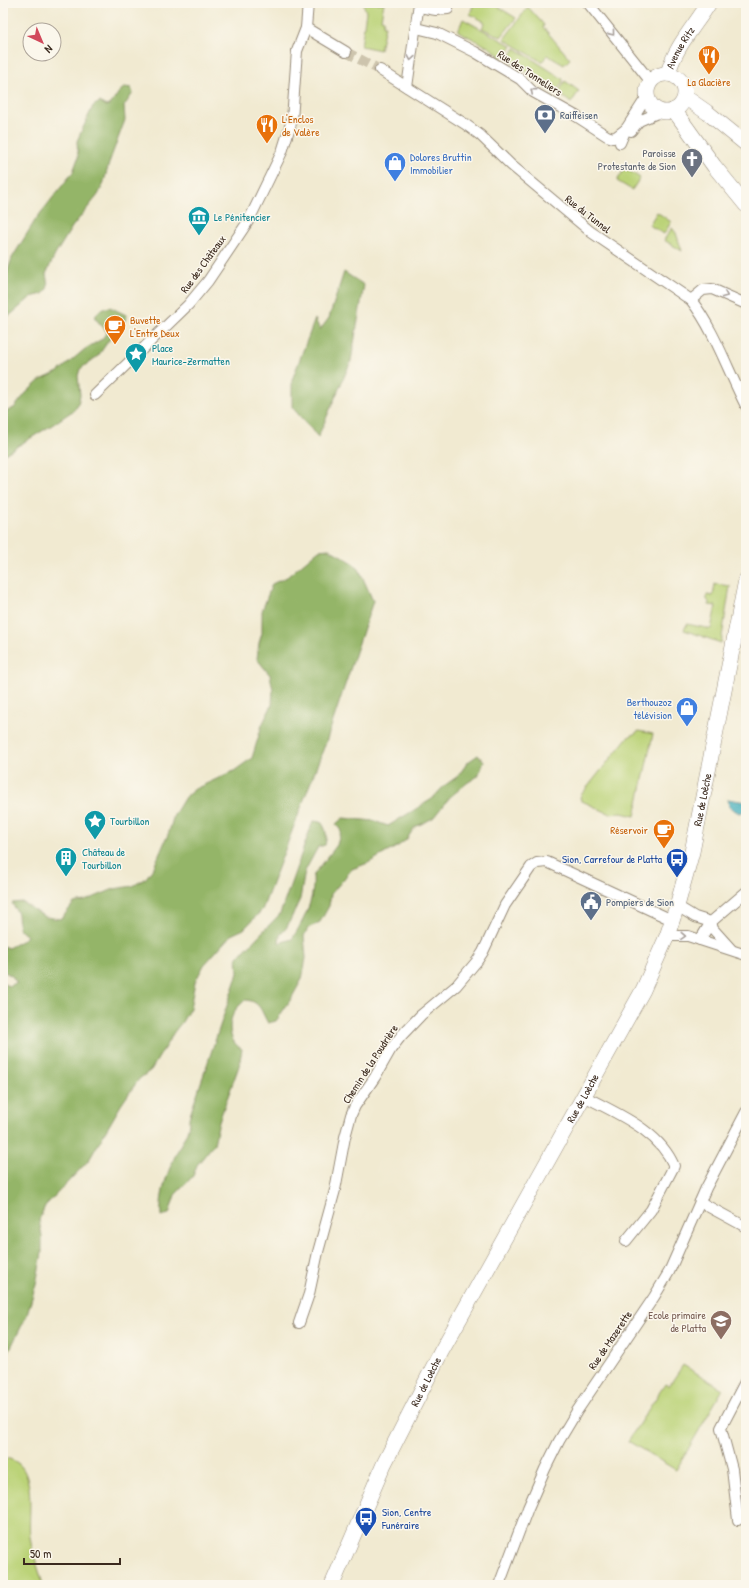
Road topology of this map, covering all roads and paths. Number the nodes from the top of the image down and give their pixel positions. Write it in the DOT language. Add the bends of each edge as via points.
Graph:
graph roads {
  1 [pos="308,3"];
  2 [pos="449,3"];
  3 [pos="588,3"];
  4 [pos="709,3"];
  5 [pos="419,5"];
  6 [pos="306,28"];
  7 [pos="416,28"];
  8 [pos="346,52"];
  9 [pos="380,70"];
  10 [pos="668,74"];
  11 [pos="407,87"];
  12 [pos="649,89"];
  13 [pos="685,97"];
  14 [pos="668,111"];
  15 [pos="626,129"];
  16 [pos="746,144"];
  17 [pos="746,205"];
  18 [pos="691,300"];
  19 [pos="746,304"];
  20 [pos="96,395"];
  21 [pos="746,406"];
  22 [pos="746,580"];
  23 [pos="746,892"];
  24 [pos="678,906"];
  25 [pos="672,920"];
  26 [pos="711,922"];
  27 [pos="667,936"];
  28 [pos="700,940"];
  29 [pos="733,951"];
  30 [pos="746,955"];
  31 [pos="584,1096"];
  32 [pos="746,1112"];
  33 [pos="700,1202"];
  34 [pos="746,1227"];
  35 [pos="626,1241"];
  36 [pos="299,1324"];
  37 [pos="746,1380"];
  38 [pos="738,1520"];
  39 [pos="332,1585"];
  40 [pos="499,1585"];
  1 -- 6 [label="street, Rue des Châteaux"];
  2 -- 5 [label="street" via="448,9 436,10"];
  3 -- 12 [label="street, one-way"];
  4 -- 10 [label="street, Avenue Ritz" via="679,49"];
  5 -- 7 [label="street"];
  6 -- 8 [label="street"];
  6 -- 20 [label="street, Rue des Châteaux" via="297,51 292,120 282,152 249,220 208,281 188,305"];
  7 -- 11 [label="street, one-way"];
  15 -- 7 [label="street, Rue des Tonneliers, one-way" via="613,138 607,136 533,92 520,79 475,52 437,33"];
  9 -- 11 [label="street, Rue du Tunnel"];
  10 -- 12 [label="street" via="661,75"];
  10 -- 13 [label="street" via="679,79 685,90"];
  11 -- 18 [label="street, Rue du Tunnel" via="480,135 511,165 591,232"];
  12 -- 14 [label="street" via="654,107"];
  12 -- 15 [label="street"];
  13 -- 14 [label="street" via="681,105"];
  13 -- 16 [label="street"];
  14 -- 15 [label="street" via="639,121 620,143"];
  14 -- 17 [label="street"];
  18 -- 19 [label="street, one-way" via="703,290 712,289"];
  18 -- 21 [label="street, Rue du Tunnel" via="723,355"];
  22 -- 24 [label="street, Rue de Loèche" via="694,844"];
  23 -- 26 [label="street"];
  24 -- 25 [label="street, Rue de Loèche"];
  24 -- 26 [label="street" via="695,917"];
  25 -- 27 [label="street, Rue de Loèche"];
  25 -- 36 [label="street, Chemin de la Poudrière" via="547,862 537,863 531,867 505,905 477,961 456,986 421,1015 401,1036 353,1111 310,1294"];
  26 -- 28 [label="street"];
  26 -- 29 [label="street" via="713,929"];
  27 -- 28 [label="street, one-way" via="688,936"];
  27 -- 31 [label="street, Rue de Loèche" via="643,990"];
  28 -- 29 [label="street"];
  29 -- 30 [label="street"];
  31 -- 35 [label="street" via="645,1129 670,1157 674,1166 651,1210"];
  31 -- 39 [label="street, Rue de Loèche" via="412,1408 384,1464"];
  32 -- 33 [label="street, Rue de Mazerette"];
  33 -- 34 [label="street"];
  33 -- 40 [label="street, Rue de Mazerette" via="665,1279 559,1441 531,1502"];
  37 -- 38 [label="street" via="721,1428 732,1469"];
}
